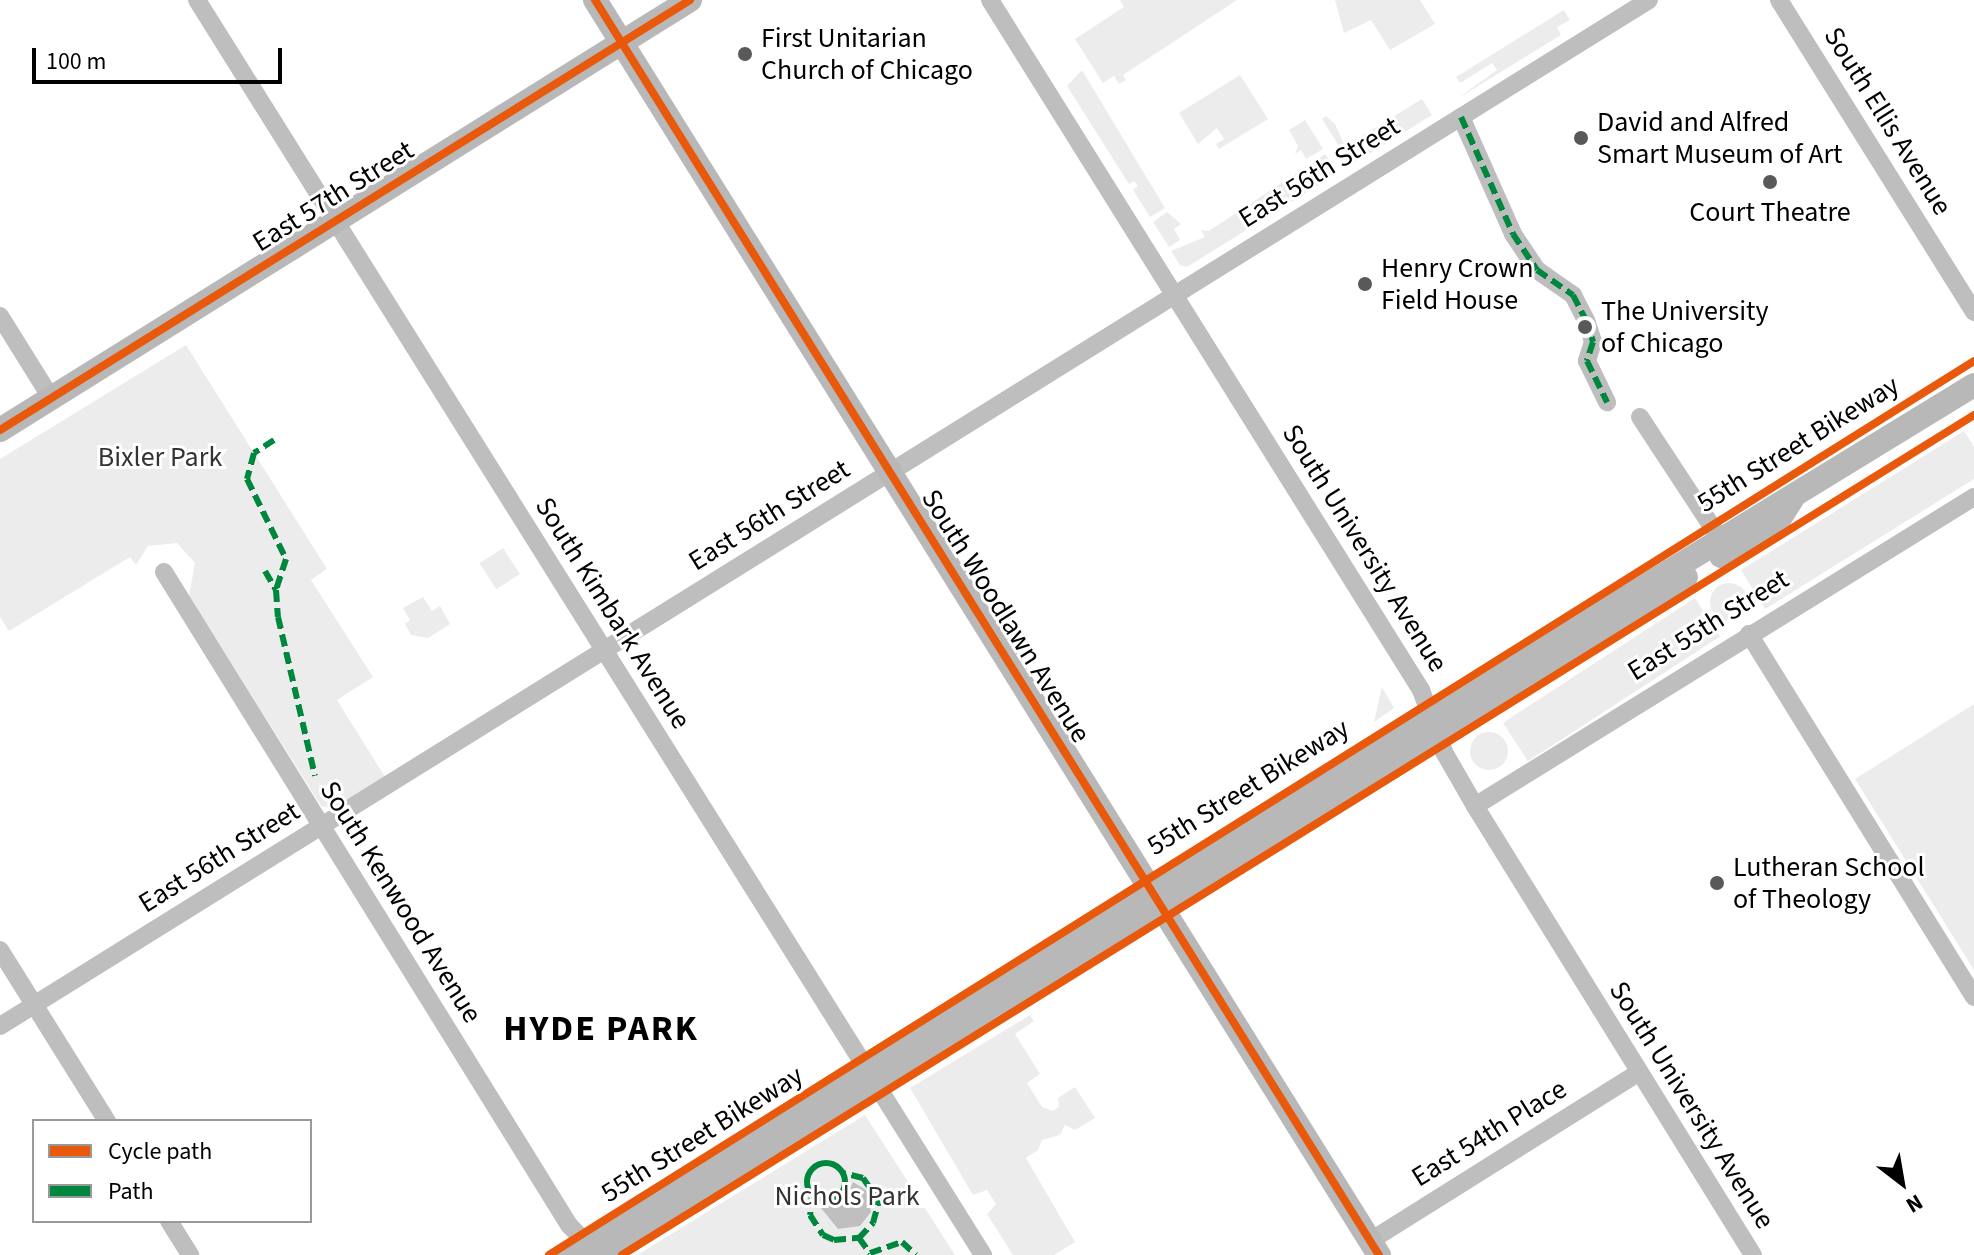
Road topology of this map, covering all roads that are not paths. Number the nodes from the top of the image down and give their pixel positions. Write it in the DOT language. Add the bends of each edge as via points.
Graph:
graph roads {
  1 [pos="197,0"];
  2 [pos="595,0"];
  3 [pos="690,0"];
  4 [pos="990,0"];
  5 [pos="1649,0"];
  6 [pos="1779,0"];
  7 [pos="622,43"];
  8 [pos="1461,117"];
  9 [pos="335,221"];
  10 [pos="1174,295"];
  11 [pos="1974,312"];
  12 [pos="0,316"];
  13 [pos="1974,385"];
  14 [pos="51,398"];
  15 [pos="1607,402"];
  16 [pos="1640,417"];
  17 [pos="0,430"];
  18 [pos="890,472"];
  19 [pos="1974,497"];
  20 [pos="1723,544"];
  21 [pos="164,572"];
  22 [pos="1749,634"];
  23 [pos="603,650"];
  24 [pos="1434,726"];
  25 [pos="1475,806"];
  26 [pos="321,826"];
  27 [pos="1155,897"];
  28 [pos="0,950"];
  29 [pos="1974,997"];
  30 [pos="34,1005"];
  31 [pos="0,1026"];
  32 [pos="1638,1073"];
  33 [pos="872,1079"];
  34 [pos="106,1119"];
  35 [pos="170,1223"];
  36 [pos="1375,1248"];
  37 [pos="589,1253"];
  38 [pos="190,1255"];
  39 [pos="983,1255"];
  40 [pos="1753,1255"];
  1 -- 9 [label="street, South Kimbark Avenue"];
  2 -- 7 [label="street, South Woodlawn Avenue"];
  3 -- 7 [label="street, East 57th Street"];
  4 -- 10 [label="street, South University Avenue"];
  5 -- 8 [label="street, East 56th Street"];
  6 -- 11 [label="street, South Ellis Avenue"];
  7 -- 9 [label="street, East 57th Street"];
  7 -- 18 [label="street, South Woodlawn Avenue"];
  8 -- 10 [label="street, East 56th Street"];
  8 -- 15 [label="street" via="1513,234 1537,270 1573,295 1580,308 1593,342 1587,361"];
  9 -- 14 [label="street, East 57th Street"];
  9 -- 23 [label="street, South Kimbark Avenue"];
  10 -- 18 [label="street, East 56th Street"];
  10 -- 24 [label="street, South University Avenue" via="1421,690"];
  12 -- 14 [label="street"];
  13 -- 20 [label="street" via="1792,499 1768,506"];
  14 -- 17 [label="street, East 57th Street"];
  16 -- 20 [label="street"];
  18 -- 23 [label="street, East 56th Street"];
  18 -- 27 [label="street, South Woodlawn Avenue"];
  19 -- 22 [label="street, East 55th Street"];
  20 -- 24 [label="street"];
  21 -- 26 [label="street, South Kenwood Avenue"];
  22 -- 25 [label="street, East 55th Street"];
  22 -- 29 [label="street"];
  23 -- 26 [label="street, East 56th Street"];
  23 -- 33 [label="street, South Kimbark Avenue"];
  24 -- 25 [label="street, South University Avenue"];
  24 -- 27 [label="street"];
  25 -- 32 [label="street, South University Avenue"];
  26 -- 30 [label="street, East 56th Street"];
  26 -- 37 [label="street, South Kenwood Avenue"];
  27 -- 33 [label="street"];
  27 -- 36 [label="street, South Woodlawn Avenue"];
  28 -- 30 [label="street"];
  30 -- 31 [label="street, East 56th Street"];
  30 -- 34 [label="street"];
  32 -- 36 [label="street, East 54th Place"];
  32 -- 40 [label="street, South University Avenue"];
  33 -- 37 [label="street" via="659,1203"];
  33 -- 39 [label="street, South Kimbark Avenue"];
  35 -- 38 [label="street"];
}
